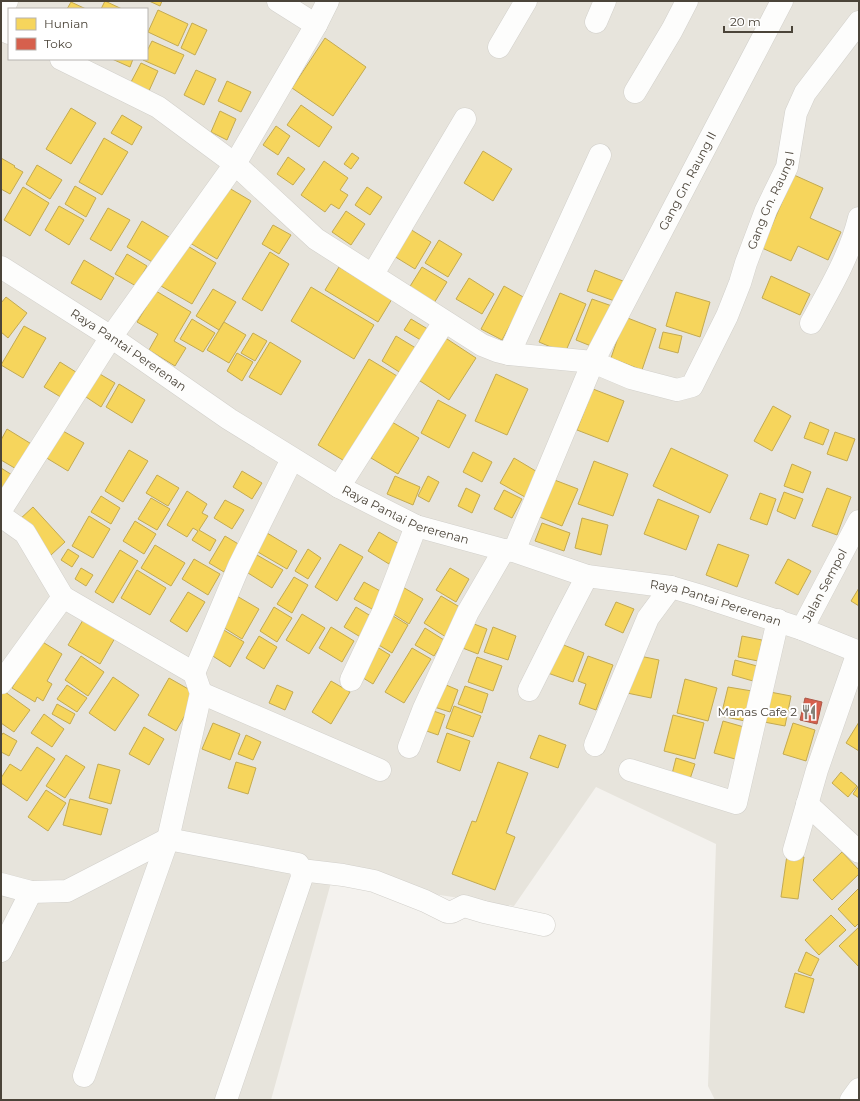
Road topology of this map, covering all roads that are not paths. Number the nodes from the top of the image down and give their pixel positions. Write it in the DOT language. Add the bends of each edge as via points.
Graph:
graph roads {
  1 [pos="278,1"];
  2 [pos="328,1"];
  3 [pos="526,1"];
  4 [pos="605,1"];
  5 [pos="687,1"];
  6 [pos="782,1"];
  7 [pos="2,13"];
  8 [pos="596,22"];
  9 [pos="859,22"];
  10 [pos="316,25"];
  11 [pos="8,30"];
  12 [pos="499,47"];
  13 [pos="63,60"];
  14 [pos="635,92"];
  15 [pos="465,119"];
  16 [pos="600,155"];
  17 [pos="235,164"];
  18 [pos="859,218"];
  19 [pos="1,267"];
  20 [pos="373,274"];
  21 [pos="444,322"];
  22 [pos="811,323"];
  23 [pos="110,337"];
  24 [pos="509,354"];
  25 [pos="593,362"];
  26 [pos="292,459"];
  27 [pos="339,487"];
  28 [pos="1,510"];
  29 [pos="1,516"];
  30 [pos="859,520"];
  31 [pos="416,526"];
  32 [pos="509,551"];
  33 [pos="587,576"];
  34 [pos="671,587"];
  35 [pos="63,597"];
  36 [pos="778,620"];
  37 [pos="802,629"];
  38 [pos="859,652"];
  39 [pos="351,680"];
  40 [pos="1,683"];
  41 [pos="197,683"];
  42 [pos="529,690"];
  43 [pos="595,745"];
  44 [pos="409,747"];
  45 [pos="380,770"];
  46 [pos="630,770"];
  47 [pos="807,804"];
  48 [pos="168,839"];
  49 [pos="794,850"];
  50 [pos="859,852"];
  51 [pos="301,870"];
  52 [pos="1,884"];
  53 [pos="32,892"];
  54 [pos="544,925"];
  55 [pos="1,951"];
  56 [pos="84,1076"];
  57 [pos="859,1089"];
  58 [pos="226,1100"];
  59 [pos="850,1100"];
  1 -- 10 [label="street"];
  2 -- 10 [label="street"];
  3 -- 12 [label="street"];
  4 -- 8 [label="street"];
  5 -- 14 [label="street"];
  6 -- 25 [label="street, Gang Gn. Raung II"];
  7 -- 11 [label="street"];
  9 -- 25 [label="street, Gang Gn. Raung I" via="805,92 796,113 787,167 766,210 727,316 692,386 677,390 631,378"];
  10 -- 17 [label="street"];
  13 -- 17 [label="street" via="158,108"];
  15 -- 20 [label="street"];
  16 -- 24 [label="street"];
  17 -- 20 [label="street" via="316,239"];
  17 -- 23 [label="street"];
  18 -- 22 [label="street" via="854,238 831,288"];
  19 -- 23 [label="street, Raya Pantai Pererenan"];
  20 -- 21 [label="street"];
  21 -- 24 [label="street" via="482,345"];
  21 -- 27 [label="street"];
  23 -- 26 [label="street, Raya Pantai Pererenan"];
  23 -- 28 [label="street"];
  24 -- 25 [label="street"];
  25 -- 32 [label="street, Gang Gn. Raung II"];
  26 -- 27 [label="street, Raya Pantai Pererenan"];
  26 -- 41 [label="street" via="239,566"];
  27 -- 31 [label="street, Raya Pantai Pererenan"];
  29 -- 35 [label="street" via="25,533"];
  30 -- 37 [label="street, Jalan Sempol"];
  31 -- 32 [label="street, Raya Pantai Pererenan"];
  31 -- 39 [label="street" via="383,612"];
  32 -- 33 [label="street, Raya Pantai Pererenan"];
  32 -- 44 [label="street, Gang Gn. Raung II" via="468,612"];
  33 -- 34 [label="street, Raya Pantai Pererenan"];
  33 -- 42 [label="street"];
  34 -- 36 [label="street, Raya Pantai Pererenan"];
  34 -- 43 [label="street" via="648,618"];
  35 -- 40 [label="street"];
  35 -- 41 [label="street"];
  36 -- 37 [label="street, Raya Pantai Pererenan"];
  36 -- 46 [label="street" via="736,803"];
  37 -- 38 [label="street, Raya Pantai Pererenan"];
  38 -- 47 [label="street"];
  41 -- 45 [label="street"];
  41 -- 48 [label="street"];
  47 -- 49 [label="street"];
  47 -- 50 [label="street"];
  48 -- 51 [label="street" via="298,864"];
  48 -- 53 [label="street" via="67,892"];
  48 -- 56 [label="street"];
  51 -- 54 [label="street" via="374,881 447,912 464,906"];
  51 -- 58 [label="street" via="302,877"];
  52 -- 53 [label="street"];
  53 -- 55 [label="street"];
  57 -- 59 [label="street"];
}
